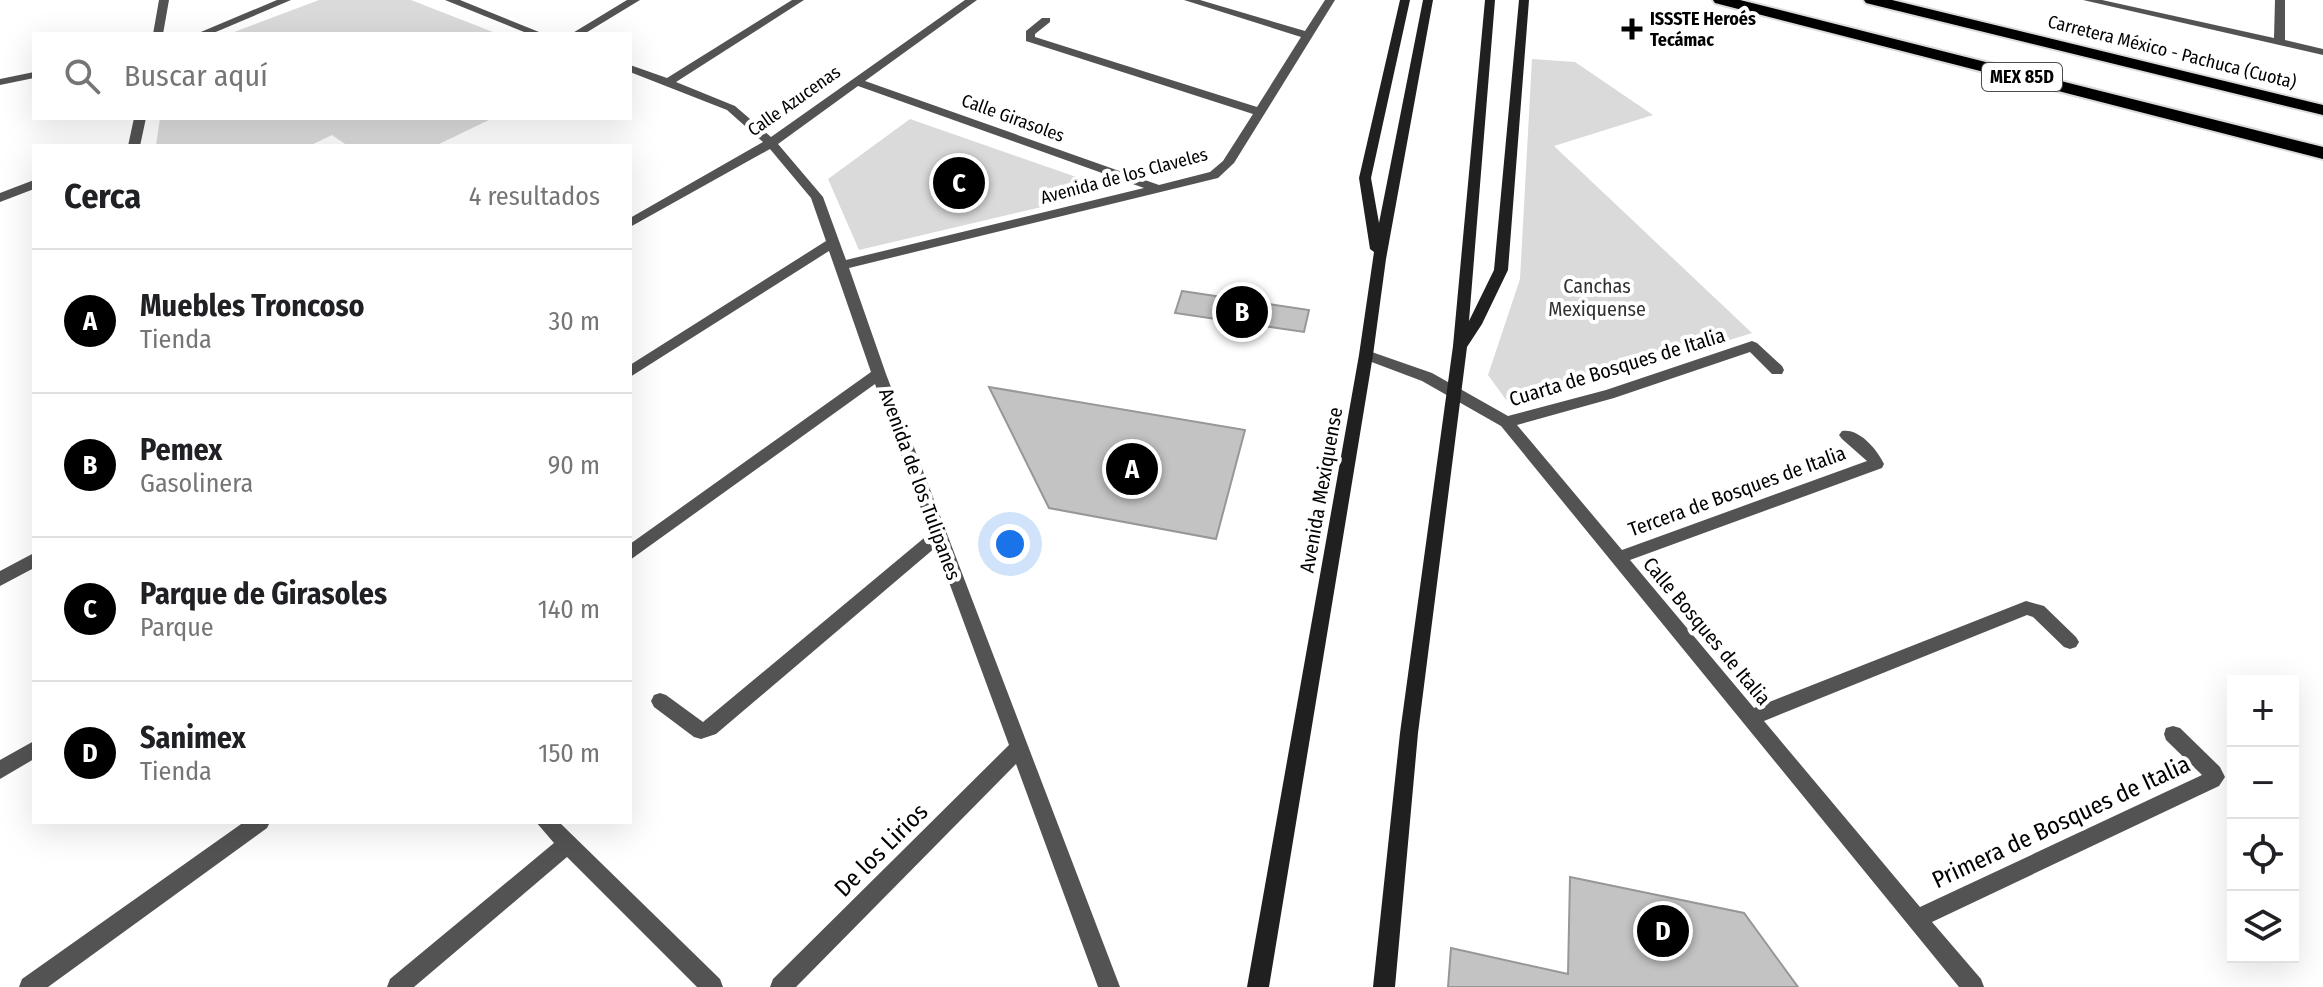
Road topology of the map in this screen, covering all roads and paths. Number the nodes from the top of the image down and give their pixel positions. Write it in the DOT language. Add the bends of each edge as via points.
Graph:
graph roads {
  1 [pos="164,0"];
  2 [pos="286,0"];
  3 [pos="635,0"];
  4 [pos="799,0"];
  5 [pos="972,0"];
  6 [pos="1189,0"];
  7 [pos="1330,0"];
  8 [pos="1405,0"];
  9 [pos="1428,0"];
  10 [pos="1490,0"];
  11 [pos="1524,0"];
  12 [pos="1721,0"];
  13 [pos="1872,0"];
  14 [pos="2088,0"];
  15 [pos="2280,0"];
  16 [pos="459,1"];
  17 [pos="1046,20"];
  18 [pos="158,32"];
  19 [pos="206,32"];
  20 [pos="534,32"];
  21 [pos="579,32"];
  22 [pos="1307,35"];
  23 [pos="2279,42"];
  24 [pos="2323,52"];
  25 [pos="632,69"];
  26 [pos="32,75"];
  27 [pos="0,82"];
  28 [pos="669,82"];
  29 [pos="857,82"];
  30 [pos="2323,110"];
  31 [pos="1259,112"];
  32 [pos="139,120"];
  33 [pos="771,143"];
  34 [pos="130,144"];
  35 [pos="2323,153"];
  36 [pos="32,185"];
  37 [pos="1156,188"];
  38 [pos="0,198"];
  39 [pos="632,222"];
  40 [pos="832,243"];
  41 [pos="1379,259"];
  42 [pos="840,266"];
  43 [pos="1460,346"];
  44 [pos="1366,355"];
  45 [pos="1777,370"];
  46 [pos="632,371"];
  47 [pos="879,374"];
  48 [pos="1455,392"];
  49 [pos="1506,422"];
  50 [pos="1847,435"];
  51 [pos="939,535"];
  52 [pos="632,552"];
  53 [pos="1618,558"];
  54 [pos="32,561"];
  55 [pos="0,579"];
  56 [pos="2070,642"];
  57 [pos="660,701"];
  58 [pos="1751,718"];
  59 [pos="2173,734"];
  60 [pos="1018,749"];
  61 [pos="32,750"];
  62 [pos="0,770"];
  63 [pos="257,824"];
  64 [pos="548,824"];
  65 [pos="568,844"];
  66 [pos="1916,919"];
  67 [pos="1255,985"];
  68 [pos="30,987"];
  69 [pos="398,987"];
  70 [pos="712,987"];
  71 [pos="781,987"];
  72 [pos="1109,987"];
  73 [pos="1384,987"];
  74 [pos="1973,987"];
  1 -- 18 [label="street"];
  2 -- 19 [label="street"];
  3 -- 21 [label="street"];
  4 -- 28 [label="street"];
  5 -- 29 [label="street, Calle Azucenas"];
  6 -- 22 [label="street"];
  7 -- 22 [label="street, Avenida de los Claveles"];
  8 -- 41 [label="main road" via="1365,178"];
  9 -- 41 [label="main road, Avenida Mexiquense"];
  10 -- 43 [label="main road"];
  11 -- 43 [label="main road" via="1501,270"];
  12 -- 35 [label="highway, MEX 85D"];
  13 -- 30 [label="highway, Carretera México - Pachuca (Cuota) / MEX 85D"];
  14 -- 23 [label="street"];
  15 -- 23 [label="street"];
  16 -- 20 [label="street"];
  17 -- 31 [label="street" via="1030,39"];
  22 -- 31 [label="street, Avenida de los Claveles"];
  23 -- 24 [label="street"];
  25 -- 28 [label="street, Avenida de los Tulipanes"];
  26 -- 27 [label="street"];
  28 -- 33 [label="street, Avenida de los Tulipanes" via="731,108"];
  29 -- 33 [label="street, Calle Azucenas"];
  29 -- 37 [label="street, Calle Girasoles"];
  31 -- 37 [label="street, Avenida de los Claveles" via="1228,163 1214,175"];
  32 -- 34 [label="street"];
  33 -- 39 [label="street, Calle Azucenas"];
  33 -- 40 [label="street, Avenida de los Tulipanes" via="817,197"];
  36 -- 38 [label="street"];
  37 -- 42 [label="street, Avenida de los Claveles"];
  40 -- 42 [label="street, Avenida de los Tulipanes"];
  40 -- 46 [label="street"];
  41 -- 44 [label="main road, Avenida Mexiquense"];
  42 -- 47 [label="street, Avenida de los Tulipanes"];
  43 -- 48 [label="main road"];
  44 -- 48 [label="street, Calle Bosques de Italia"];
  44 -- 67 [label="main road, Avenida Mexiquense"];
  45 -- 49 [label="street, Cuarta de Bosques de Italia" via="1752,346"];
  47 -- 51 [label="street, Avenida de los Tulipanes"];
  47 -- 52 [label="street"];
  48 -- 49 [label="street, Calle Bosques de Italia"];
  48 -- 73 [label="main road" via="1409,733"];
  49 -- 53 [label="street, Calle Bosques de Italia"];
  50 -- 53 [label="street, Tercera de Bosques de Italia" via="1876,464"];
  51 -- 57 [label="street" via="709,728 694,729"];
  51 -- 60 [label="street, Avenida de los Tulipanes"];
  53 -- 58 [label="street, Calle Bosques de Italia"];
  54 -- 55 [label="street"];
  56 -- 58 [label="street" via="2038,611 2026,608"];
  58 -- 66 [label="street, Calle Bosques de Italia"];
  59 -- 66 [label="street, Primera de Bosques de Italia" via="2213,773 2212,780"];
  60 -- 71 [label="street, De los Lirios"];
  60 -- 72 [label="street, Avenida de los Tulipanes"];
  61 -- 62 [label="street"];
  63 -- 68 [label="street"];
  64 -- 65 [label="street"];
  65 -- 69 [label="street"];
  65 -- 70 [label="street"];
  66 -- 74 [label="street, Calle Bosques de Italia"];
}
